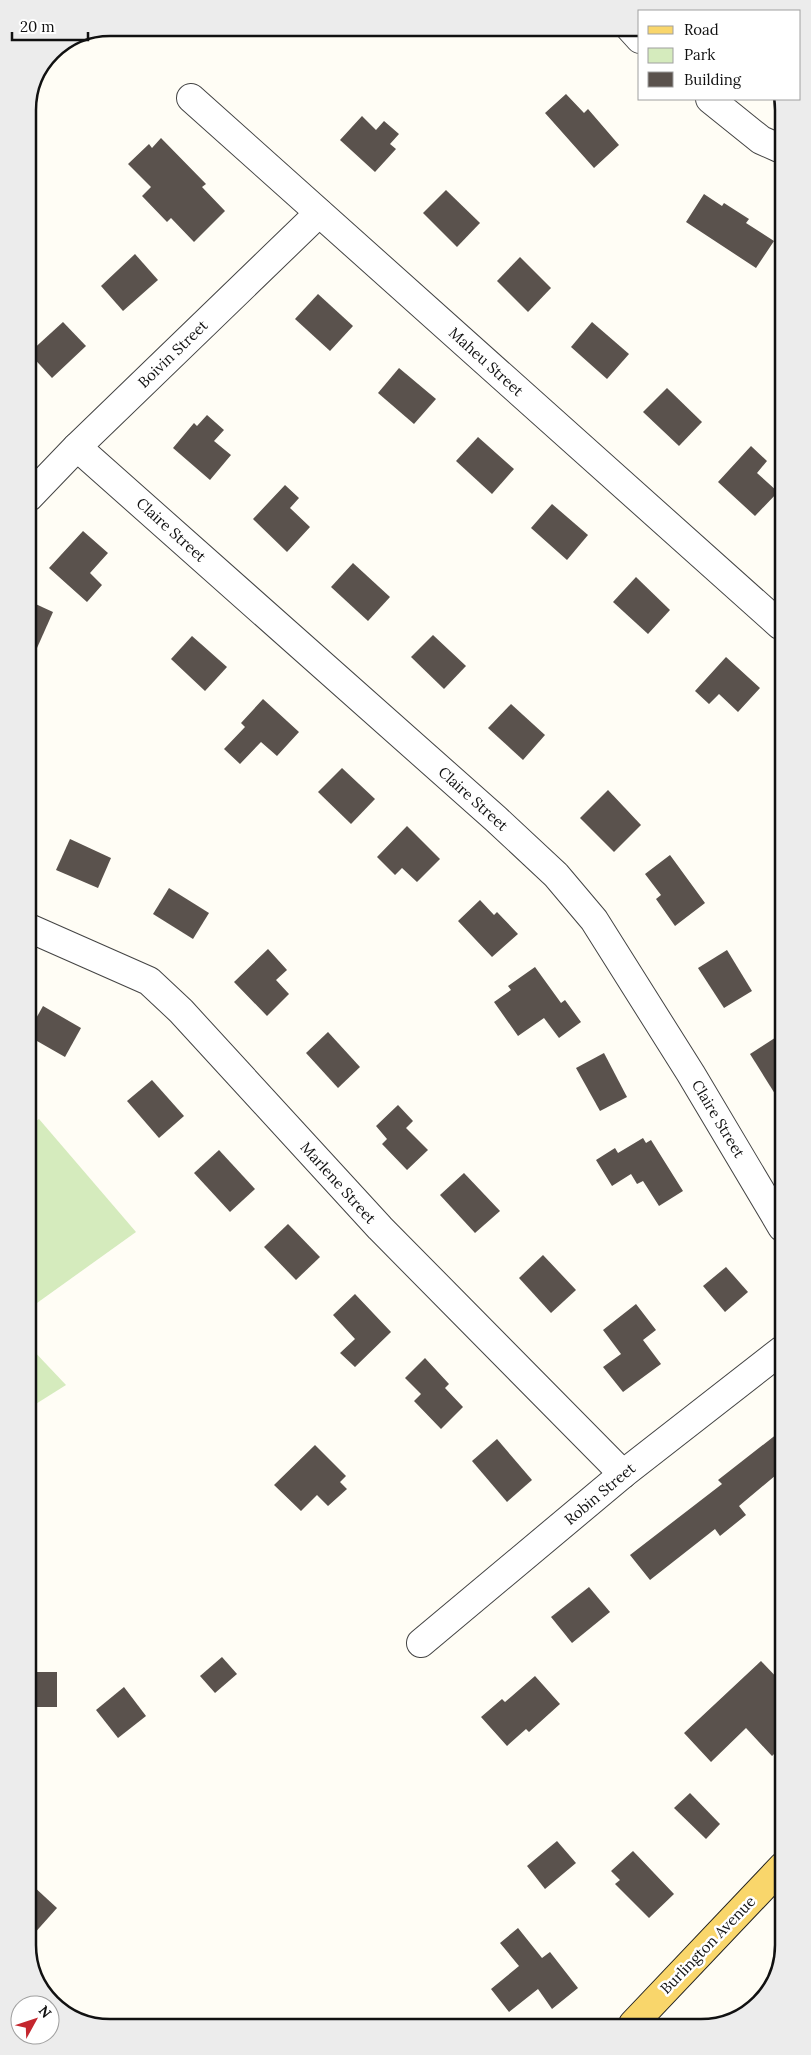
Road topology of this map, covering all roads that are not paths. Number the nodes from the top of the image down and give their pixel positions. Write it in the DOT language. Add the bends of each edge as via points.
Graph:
graph roads {
  1 [pos="192,98"];
  2 [pos="711,100"];
  3 [pos="775,146"];
  4 [pos="319,213"];
  5 [pos="77,447"];
  6 [pos="36,489"];
  7 [pos="775,621"];
  8 [pos="36,931"];
  9 [pos="775,1215"];
  10 [pos="775,1355"];
  11 [pos="623,1474"];
  12 [pos="421,1643"];
  13 [pos="775,1874"];
  14 [pos="638,2019"];
  1 -- 4 [label="street, Maheu Street"];
  2 -- 3 [label="street" via="761,140"];
  4 -- 5 [label="street, Boivin Street"];
  4 -- 7 [label="street, Maheu Street"];
  5 -- 6 [label="street, Boivin Street"];
  5 -- 9 [label="street, Claire Street" via="556,876 594,920 624,965"];
  8 -- 11 [label="street, Marlene Street" via="149,980 380,1228"];
  10 -- 11 [label="street, Robin Street"];
  11 -- 12 [label="street, Robin Street"];
  13 -- 14 [label="main road, Burlington Avenue"];
}
